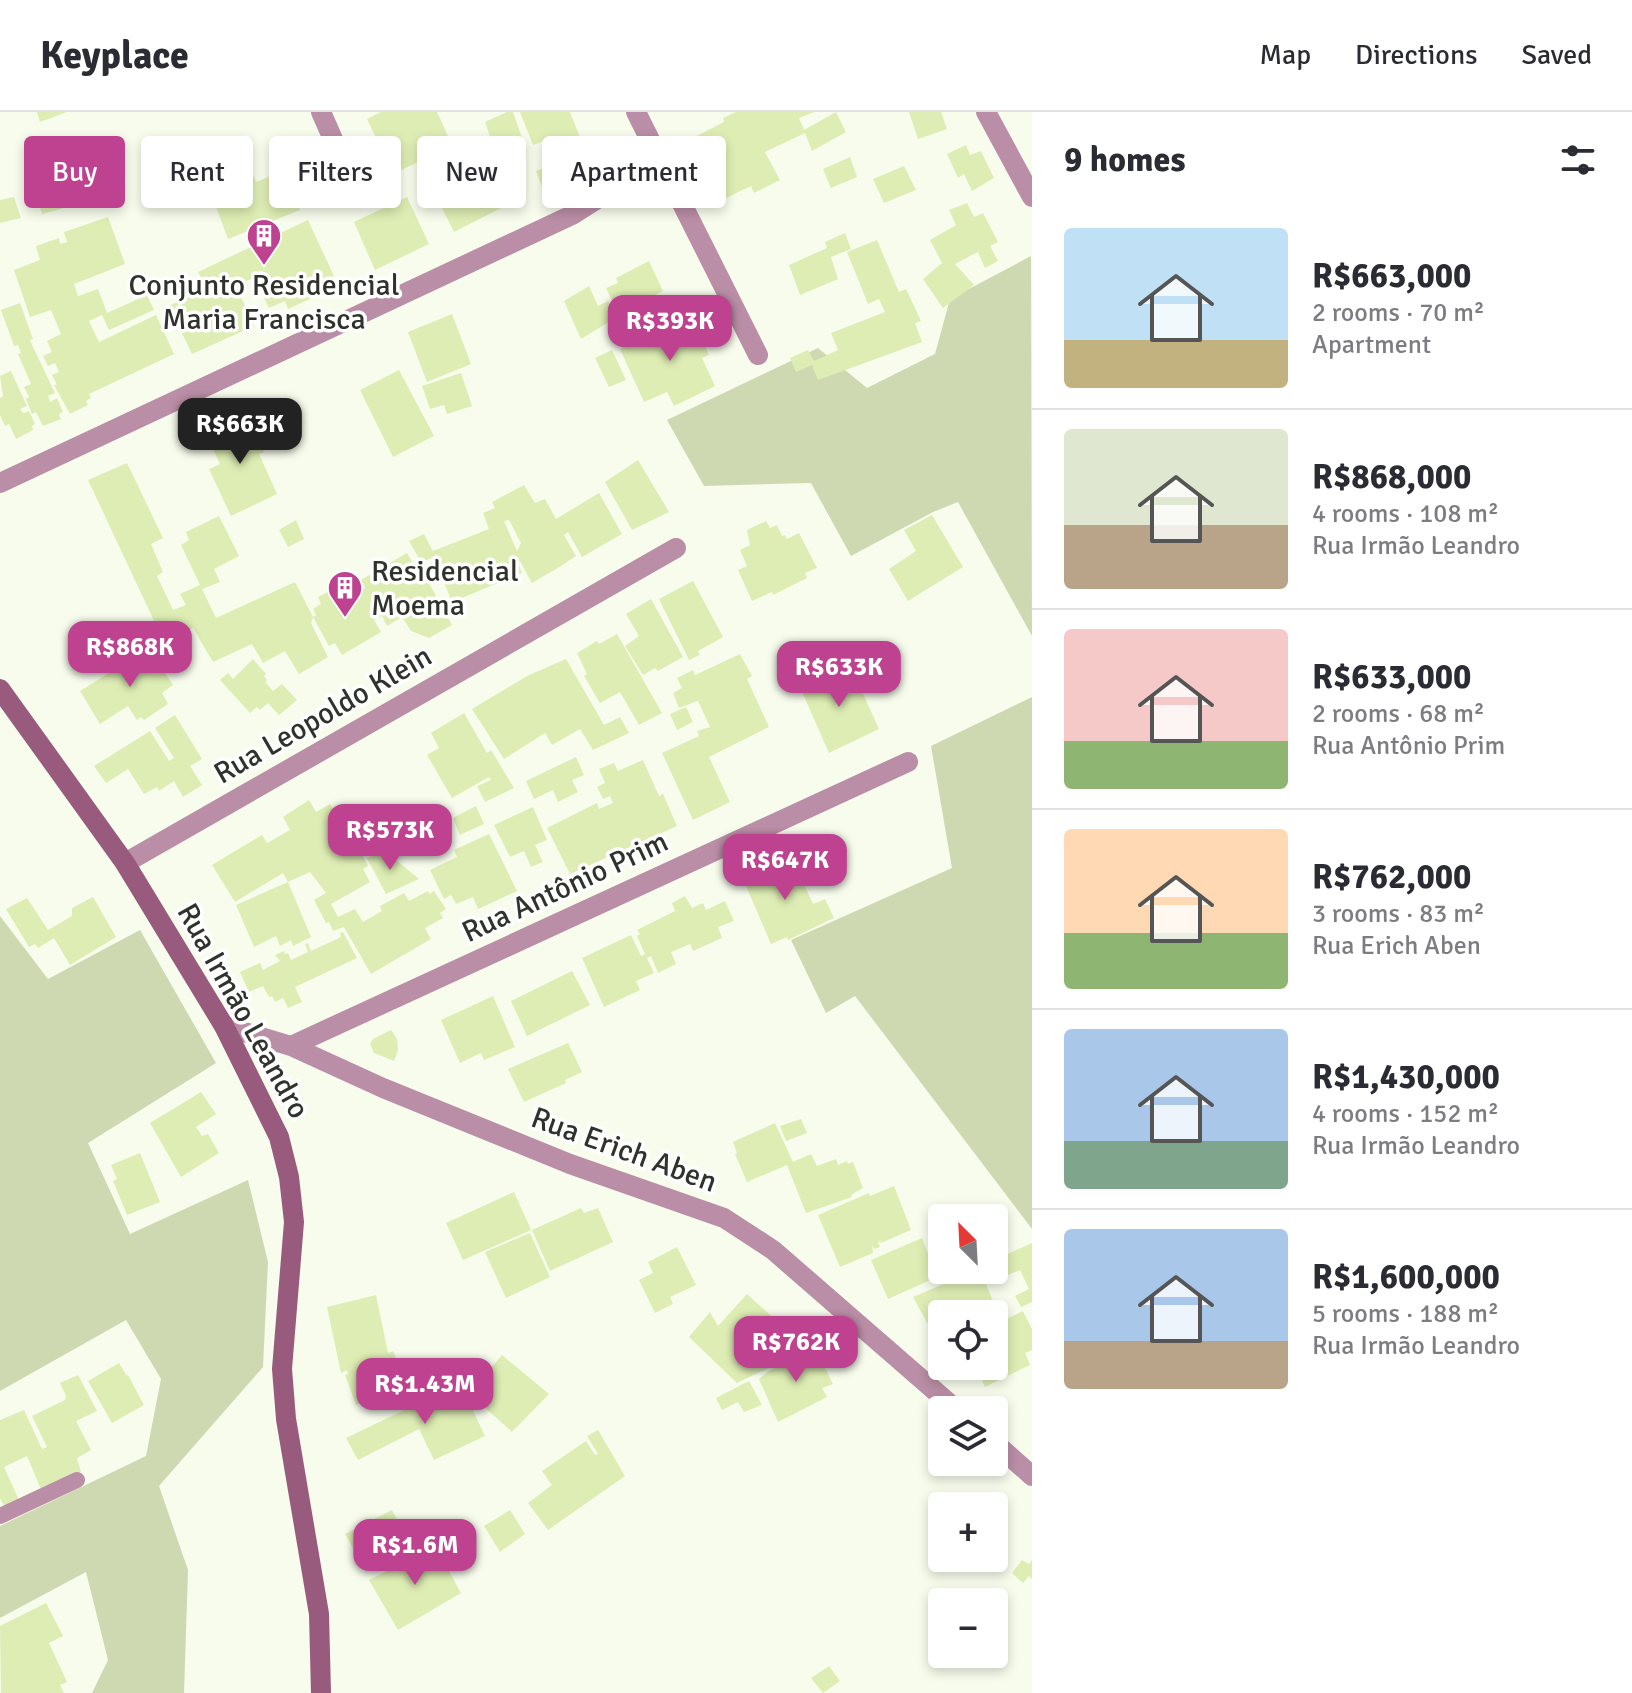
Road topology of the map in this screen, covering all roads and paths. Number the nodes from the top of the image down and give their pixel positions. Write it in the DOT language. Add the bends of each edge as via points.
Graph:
graph roads {
  1 [pos="321,112"];
  2 [pos="636,112"];
  3 [pos="986,112"];
  4 [pos="332,136"];
  5 [pos="648,136"];
  6 [pos="1032,197"];
  7 [pos="583,208"];
  8 [pos="684,208"];
  9 [pos="758,355"];
  10 [pos="0,483"];
  11 [pos="676,548"];
  12 [pos="0,689"];
  13 [pos="908,762"];
  14 [pos="125,863"];
  15 [pos="224,1026"];
  16 [pos="291,1046"];
  17 [pos="941,1396"];
  18 [pos="1008,1455"];
  19 [pos="1032,1476"];
  20 [pos="77,1480"];
  21 [pos="0,1516"];
  22 [pos="321,1693"];
  1 -- 4 [label="street"];
  2 -- 5 [label="street"];
  3 -- 6 [label="street"];
  7 -- 10 [label="street"];
  8 -- 9 [label="street"];
  11 -- 14 [label="street, Rua Leopoldo Klein"];
  12 -- 14 [label="street, Rua Irmão Leandro"];
  13 -- 16 [label="street, Rua Antônio Prim"];
  14 -- 15 [label="street, Rua Irmão Leandro"];
  15 -- 16 [label="street, Rua Erich Aben"];
  15 -- 22 [label="street, Rua Irmão Leandro" via="279,1137 289,1177 294,1222 282,1369 319,1614"];
  16 -- 17 [label="street, Rua Erich Aben" via="570,1164 724,1218 773,1250"];
  18 -- 19 [label="street"];
  20 -- 21 [label="lane"];
}
